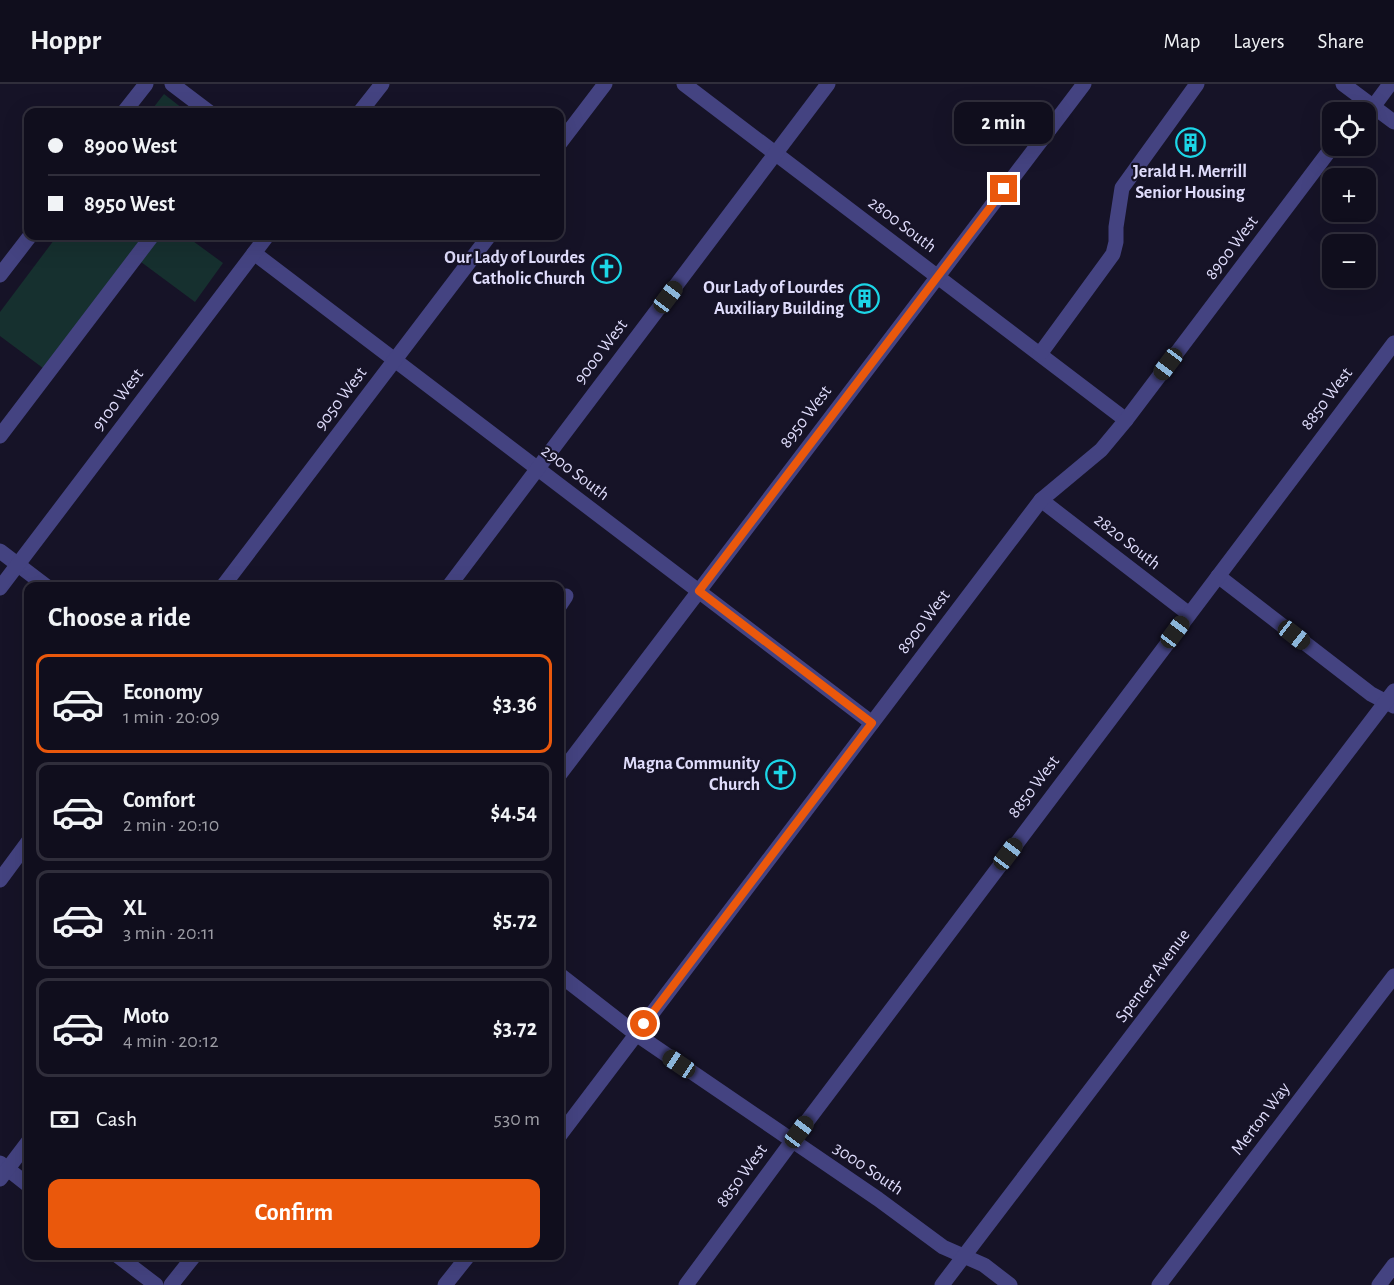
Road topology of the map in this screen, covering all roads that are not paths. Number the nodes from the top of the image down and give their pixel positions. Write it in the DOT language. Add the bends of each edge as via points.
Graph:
graph roads {
  1 [pos="146,84"];
  2 [pos="172,84"];
  3 [pos="382,84"];
  4 [pos="605,84"];
  5 [pos="684,84"];
  6 [pos="828,84"];
  7 [pos="1083,84"];
  8 [pos="1197,84"];
  9 [pos="1343,84"];
  10 [pos="1390,84"];
  11 [pos="1361,102"];
  12 [pos="1371,102"];
  13 [pos="127,108"];
  14 [pos="204,108"];
  15 [pos="363,108"];
  16 [pos="1376,112"];
  17 [pos="1394,122"];
  18 [pos="564,138"];
  19 [pos="776,154"];
  20 [pos="1326,156"];
  21 [pos="27,240"];
  22 [pos="149,240"];
  23 [pos="264,240"];
  24 [pos="486,240"];
  25 [pos="254,254"];
  26 [pos="0,275"];
  27 [pos="937,276"];
  28 [pos="1394,343"];
  29 [pos="1040,354"];
  30 [pos="394,360"];
  31 [pos="1126,420"];
  32 [pos="0,436"];
  33 [pos="537,469"];
  34 [pos="1041,500"];
  35 [pos="0,551"];
  36 [pos="18,565"];
  37 [pos="1218,576"];
  38 [pos="41,582"];
  39 [pos="226,582"];
  40 [pos="451,582"];
  41 [pos="0,588"];
  42 [pos="699,591"];
  43 [pos="1189,614"];
  44 [pos="1391,699"];
  45 [pos="872,723"];
  46 [pos="564,769"];
  47 [pos="24,847"];
  48 [pos="0,879"];
  49 [pos="1394,976"];
  50 [pos="564,978"];
  51 [pos="636,1034"];
  52 [pos="564,1130"];
  53 [pos="792,1142"];
  54 [pos="24,1147"];
  55 [pos="3,1171"];
  56 [pos="24,1183"];
  57 [pos="965,1255"];
  58 [pos="123,1260"];
  59 [pos="191,1260"];
  60 [pos="465,1260"];
  61 [pos="1394,1265"];
  62 [pos="156,1285"];
  63 [pos="171,1285"];
  64 [pos="445,1285"];
  65 [pos="686,1285"];
  66 [pos="942,1285"];
  67 [pos="1010,1285"];
  68 [pos="1159,1285"];
  69 [pos="1379,1285"];
  1 -- 13 [label="street"];
  2 -- 14 [label="street"];
  3 -- 15 [label="street"];
  4 -- 18 [label="street"];
  5 -- 19 [label="street, 2800 South"];
  6 -- 19 [label="street, 9000 West"];
  7 -- 27 [label="street, 8950 West"];
  8 -- 29 [label="street" via="1122,188 1113,254"];
  9 -- 11 [label="street"];
  10 -- 12 [label="street"];
  16 -- 17 [label="street"];
  19 -- 27 [label="street, 2800 South"];
  19 -- 33 [label="street, 9000 West"];
  20 -- 31 [label="street, 8900 West"];
  21 -- 26 [label="street"];
  22 -- 32 [label="street"];
  23 -- 25 [label="street, 9100 West"];
  24 -- 30 [label="street, 9050 West"];
  25 -- 30 [label="street, 2900 South"];
  25 -- 36 [label="street, 9100 West"];
  27 -- 29 [label="street, 2800 South"];
  27 -- 42 [label="street, 8950 West"];
  28 -- 37 [label="street, 8850 West"];
  29 -- 31 [label="street, 2800 South"];
  30 -- 33 [label="street, 2900 South"];
  30 -- 39 [label="street, 9050 West"];
  31 -- 34 [label="street, 8900 West" via="1101,450"];
  33 -- 40 [label="street, 9000 West"];
  33 -- 42 [label="street, 2900 South"];
  34 -- 43 [label="street, 2820 South"];
  34 -- 45 [label="street, 8900 West"];
  35 -- 36 [label="street"];
  36 -- 38 [label="street"];
  36 -- 41 [label="street, 9100 West"];
  37 -- 43 [label="street, 8850 West"];
  37 -- 44 [label="street" via="1369,693"];
  42 -- 45 [label="street, 2900 South"];
  42 -- 46 [label="street, 8950 West"];
  43 -- 53 [label="street, 8850 West"];
  44 -- 57 [label="street, Spencer Avenue"];
  45 -- 51 [label="street, 8900 West"];
  47 -- 48 [label="street"];
  49 -- 68 [label="street, Merton Way"];
  50 -- 51 [label="street, 3000 South"];
  51 -- 52 [label="street, 8900 West"];
  51 -- 53 [label="street, 3000 South"];
  53 -- 57 [label="street, 3000 South" via="943,1247"];
  53 -- 65 [label="street, 8850 West"];
  54 -- 55 [label="street"];
  55 -- 56 [label="street"];
  57 -- 66 [label="street, Spencer Avenue"];
  57 -- 67 [label="street, 3000 South"];
  58 -- 62 [label="street"];
  59 -- 63 [label="street"];
  60 -- 64 [label="street"];
  61 -- 69 [label="street"];
}
